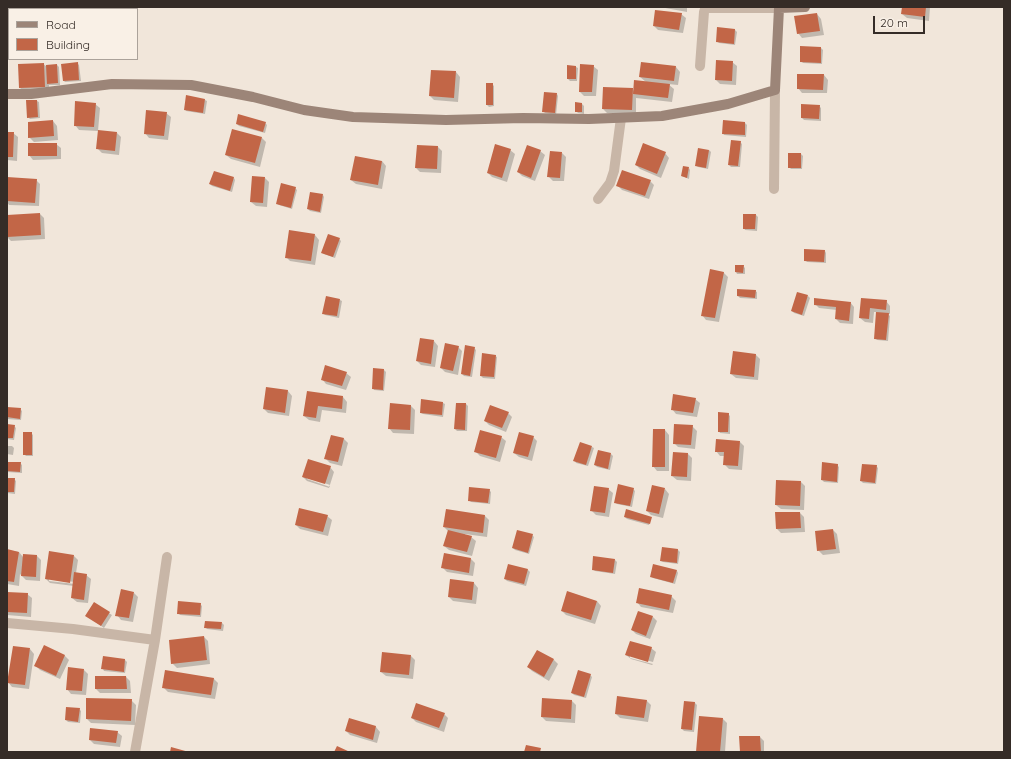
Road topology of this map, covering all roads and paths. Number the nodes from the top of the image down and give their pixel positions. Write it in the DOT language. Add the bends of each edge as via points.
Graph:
graph roads {
  1 [pos="805,7"];
  2 [pos="779,8"];
  3 [pos="700,66"];
  4 [pos="775,90"];
  5 [pos="7,94"];
  6 [pos="621,118"];
  7 [pos="774,188"];
  8 [pos="598,199"];
  9 [pos="167,557"];
  10 [pos="7,623"];
  11 [pos="155,640"];
  12 [pos="135,752"];
  1 -- 2 [label="street"];
  2 -- 3 [label="street" via="705,9"];
  2 -- 4 [label="street"];
  4 -- 6 [label="street" via="728,104 662,116"];
  4 -- 7 [label="street"];
  5 -- 6 [label="street" via="30,94 112,84 191,85 304,110 353,117 446,120"];
  6 -- 8 [label="street" via="614,171 610,183"];
  9 -- 11 [label="street"];
  10 -- 11 [label="street"];
  11 -- 12 [label="street"];
}
